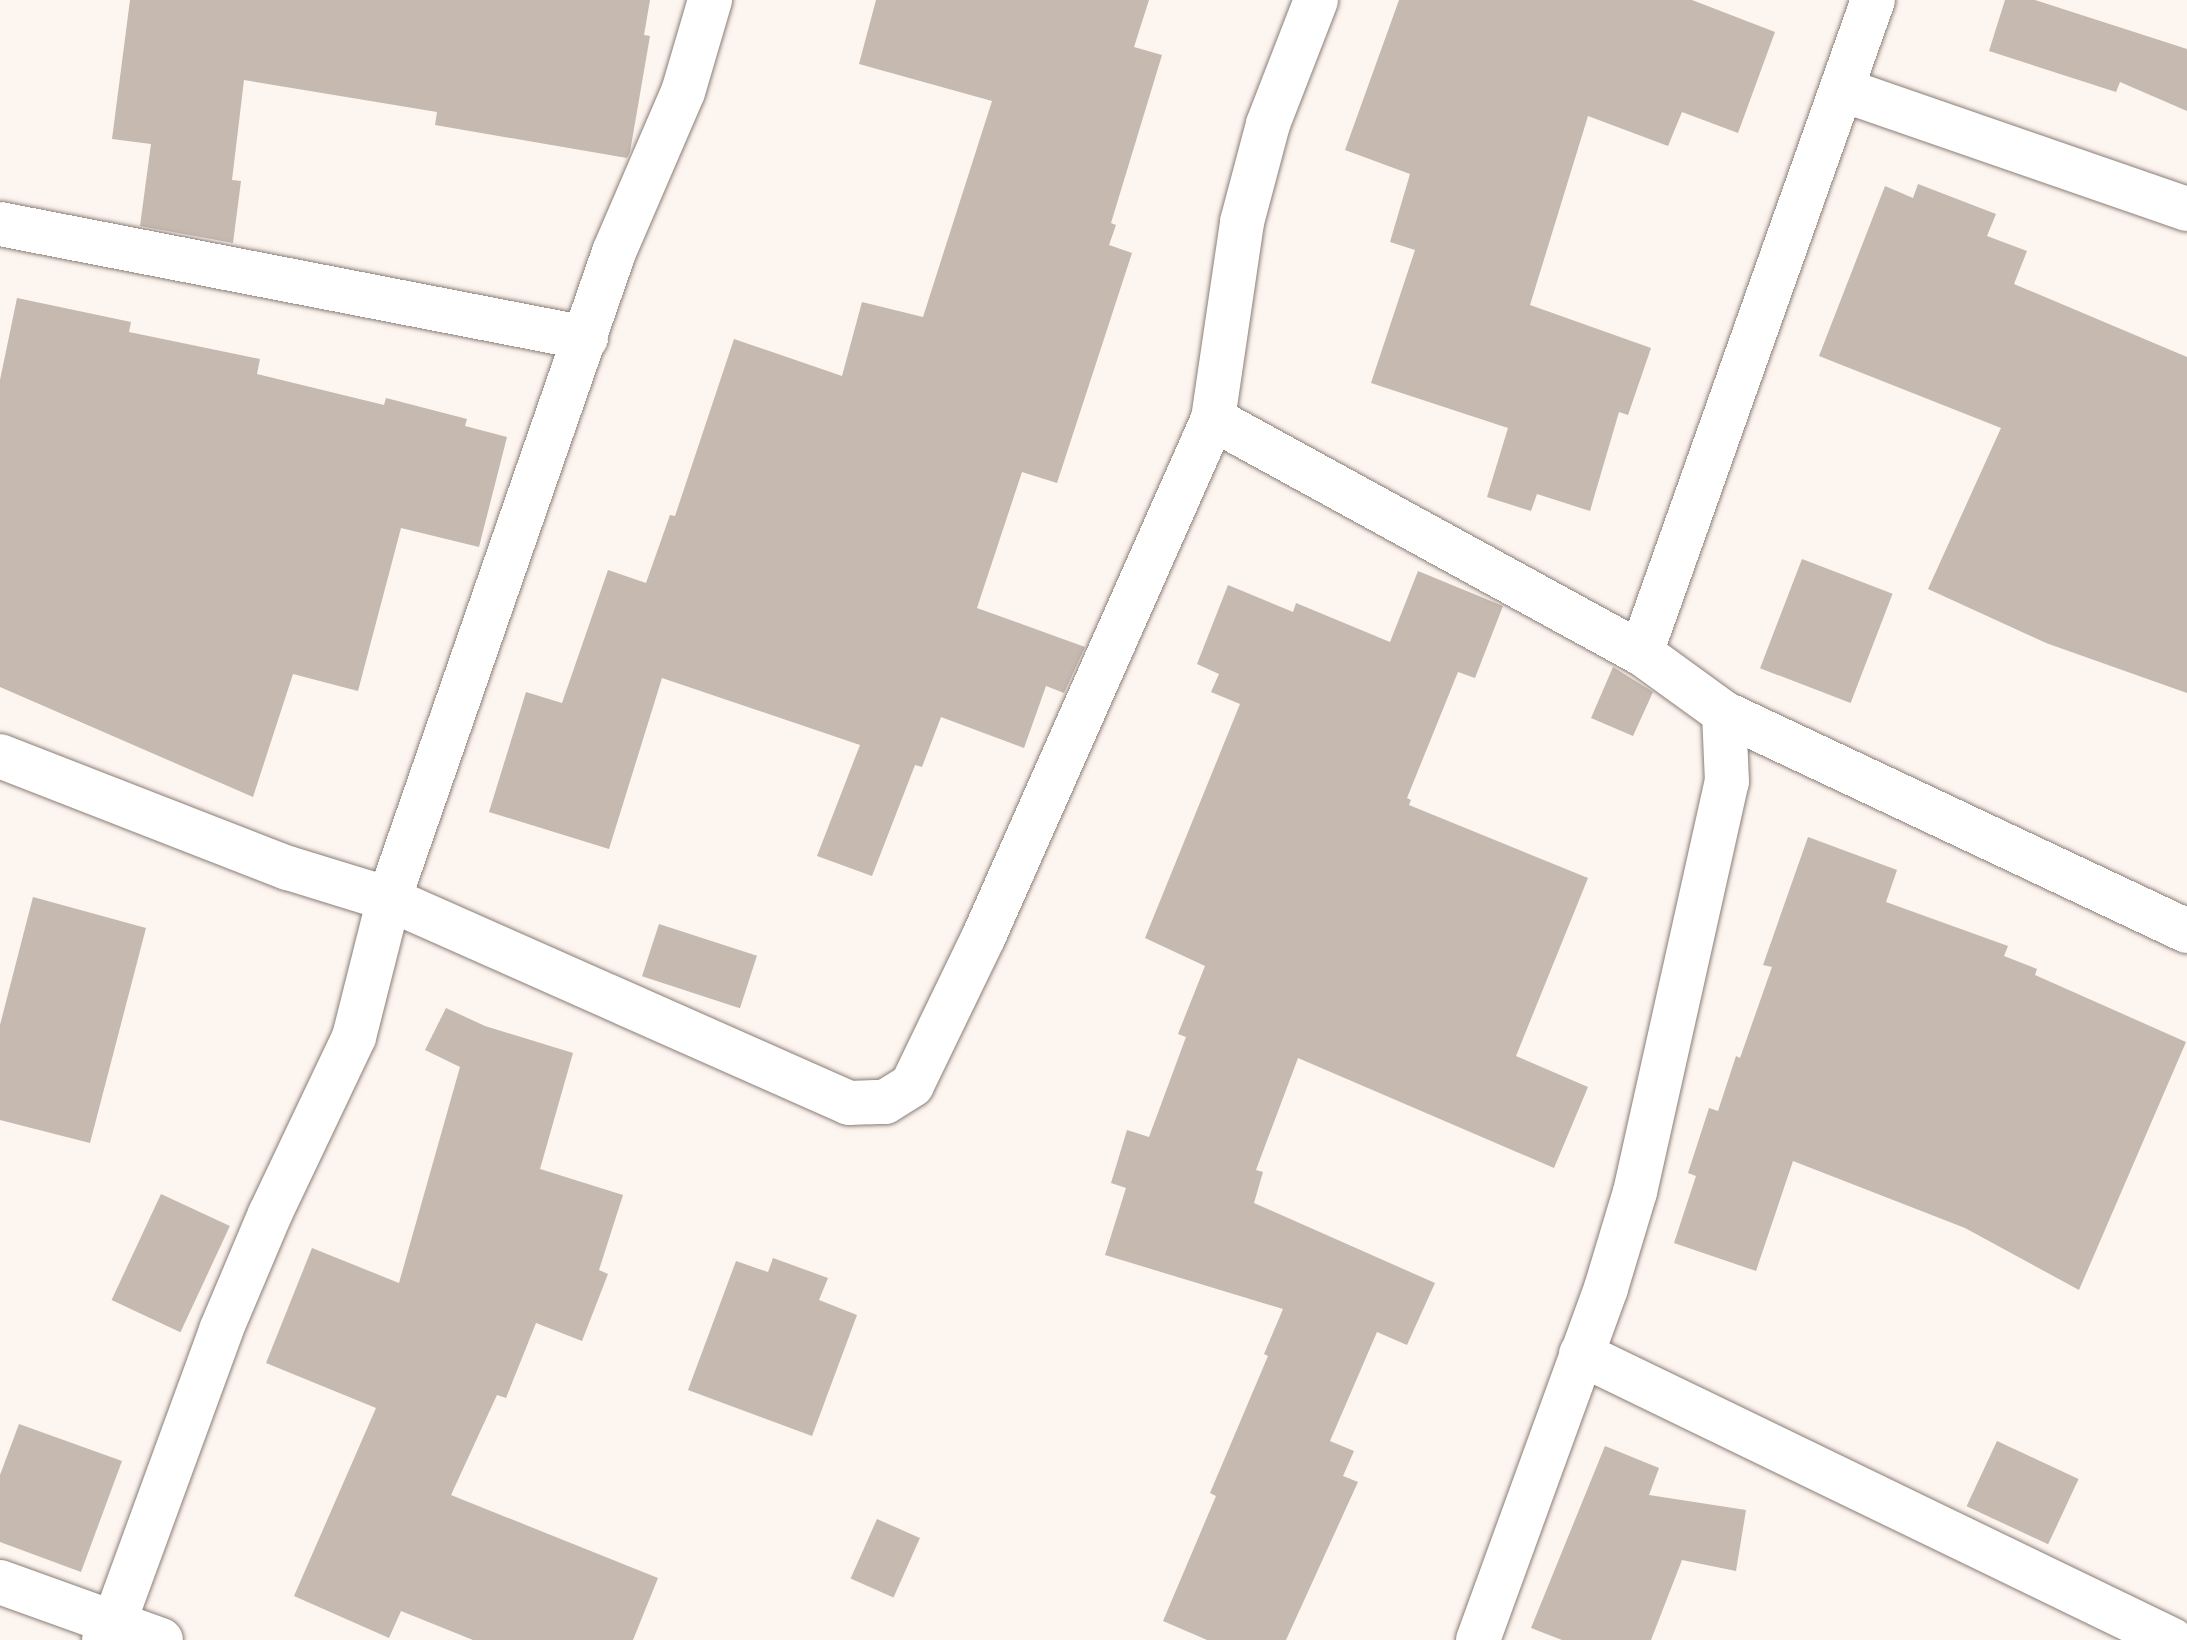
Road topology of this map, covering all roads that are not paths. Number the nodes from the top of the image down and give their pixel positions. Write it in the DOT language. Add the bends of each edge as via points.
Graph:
graph roads {
  1 [pos="710,0"];
  2 [pos="1316,0"];
  3 [pos="1873,0"];
  4 [pos="1843,90"];
  5 [pos="2187,209"];
  6 [pos="0,224"];
  7 [pos="586,338"];
  8 [pos="1213,419"];
  9 [pos="1641,653"];
  10 [pos="1724,713"];
  11 [pos="0,756"];
  12 [pos="389,899"];
  13 [pos="2187,931"];
  14 [pos="1581,1354"];
  15 [pos="0,1582"];
  16 [pos="109,1632"];
  17 [pos="161,1640"];
  18 [pos="1478,1640"];
  19 [pos="2172,1640"];
  1 -- 7 [label="street" via="683,92 614,252"];
  2 -- 8 [label="street" via="1268,124 1242,222"];
  3 -- 4 [label="street"];
  4 -- 5 [label="street"];
  4 -- 9 [label="street"];
  6 -- 7 [label="street"];
  7 -- 12 [label="street"];
  8 -- 9 [label="street"];
  8 -- 12 [label="street" via="984,936 912,1085 885,1102 849,1103"];
  9 -- 10 [label="street"];
  10 -- 13 [label="street"];
  10 -- 14 [label="street" via="1727,782 1703,894 1635,1192"];
  11 -- 12 [label="street" via="288,868"];
  12 -- 16 [label="street" via="354,1037 221,1330"];
  14 -- 18 [label="street"];
  14 -- 19 [label="street"];
  15 -- 16 [label="street"];
  16 -- 17 [label="street"];
}
